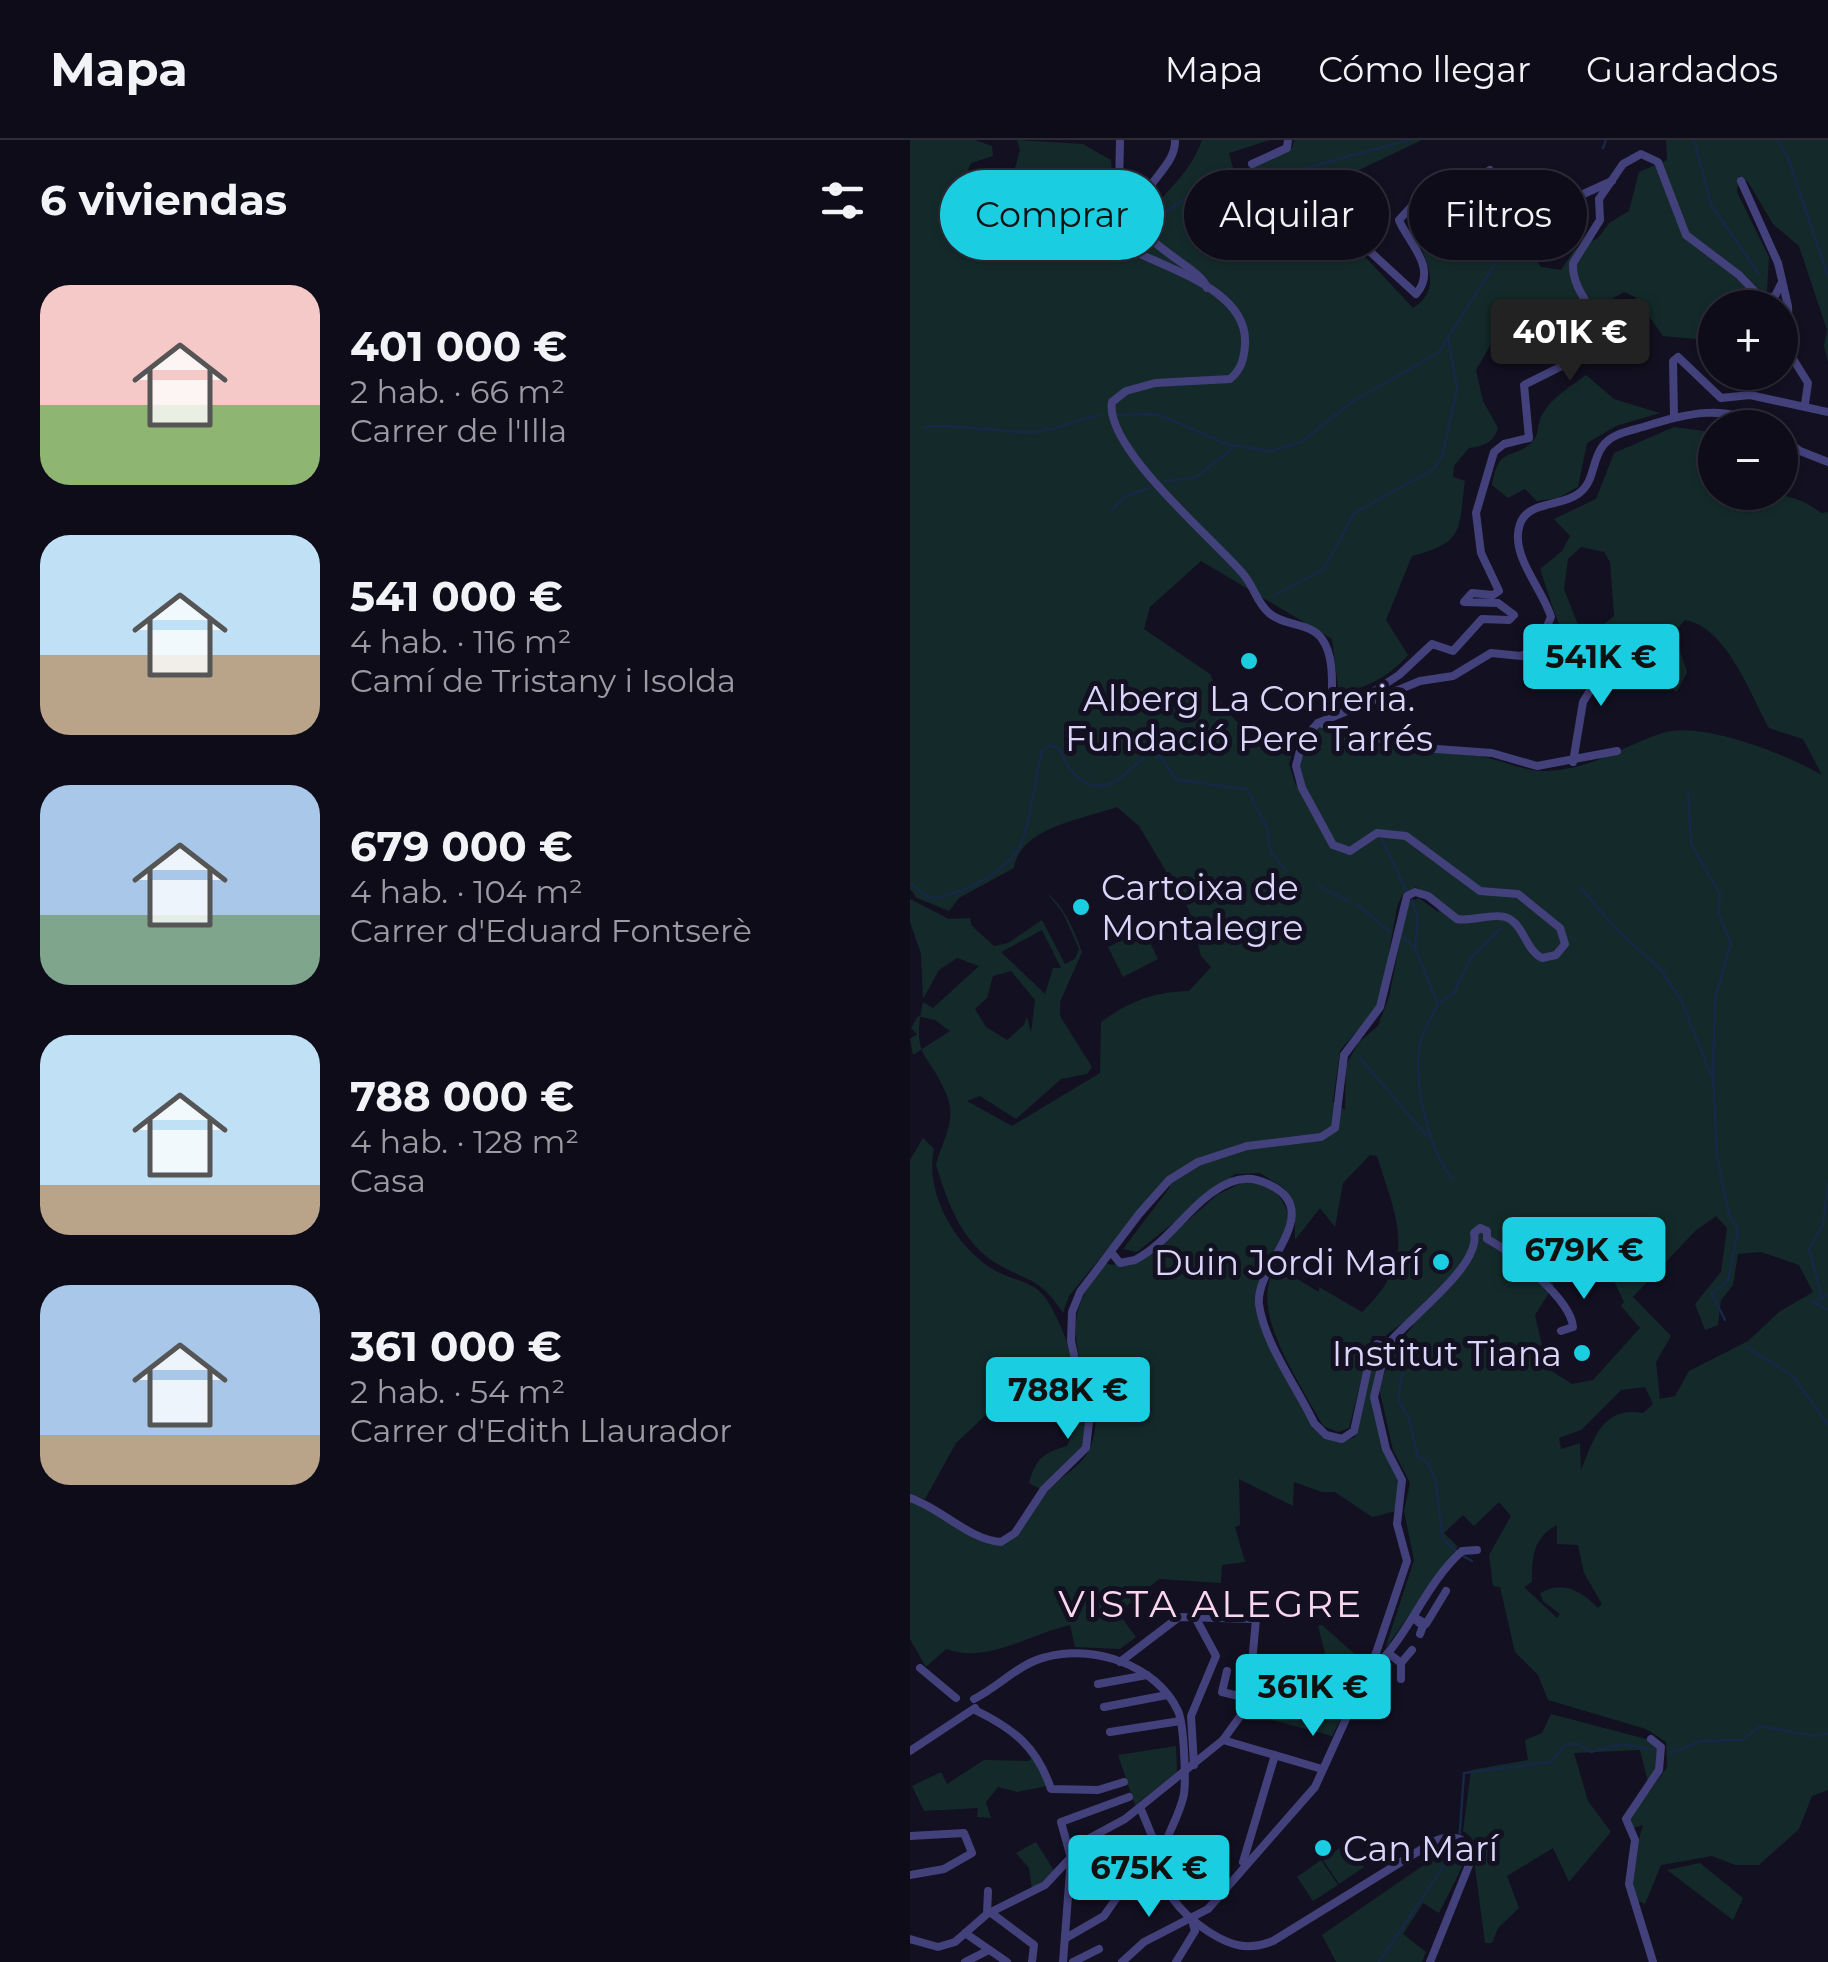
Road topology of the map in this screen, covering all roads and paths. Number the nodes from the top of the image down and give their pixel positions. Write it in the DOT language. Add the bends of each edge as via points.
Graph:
graph roads {
  1 [pos="1120,140"];
  2 [pos="1175,140"];
  3 [pos="1288,140"];
  4 [pos="1252,164"];
  5 [pos="1612,181"];
  6 [pos="1742,182"];
  7 [pos="1379,260"];
  8 [pos="1781,284"];
  9 [pos="1207,288"];
  10 [pos="1805,404"];
  11 [pos="1698,410"];
  12 [pos="1828,412"];
  13 [pos="1674,418"];
  14 [pos="1798,449"];
  15 [pos="1828,462"];
  16 [pos="1614,651"];
  17 [pos="1345,710"];
  18 [pos="1332,714"];
  19 [pos="1318,723"];
  20 [pos="1618,751"];
  21 [pos="1573,762"];
  22 [pos="1119,1242"];
  23 [pos="1111,1252"];
  24 [pos="1117,1261"];
  25 [pos="1128,1261"];
  26 [pos="1102,1264"];
  27 [pos="1561,1331"];
  28 [pos="1386,1347"];
  29 [pos="910,1498"];
  30 [pos="1478,1550"];
  31 [pos="1446,1591"];
  32 [pos="1194,1615"];
  33 [pos="1413,1618"];
  34 [pos="1420,1634"];
  35 [pos="1412,1650"];
  36 [pos="1388,1653"];
  37 [pos="1120,1662"];
  38 [pos="1401,1664"];
  39 [pos="920,1668"];
  40 [pos="1227,1672"];
  41 [pos="1147,1675"];
  42 [pos="1365,1676"];
  43 [pos="1401,1679"];
  44 [pos="1098,1684"];
  45 [pos="1167,1695"];
  46 [pos="956,1698"];
  47 [pos="974,1698"];
  48 [pos="1247,1698"];
  49 [pos="1104,1707"];
  50 [pos="974,1710"];
  51 [pos="961,1715"];
  52 [pos="1180,1721"];
  53 [pos="1110,1732"];
  54 [pos="1651,1739"];
  55 [pos="1223,1740"];
  56 [pos="910,1751"];
  57 [pos="1275,1755"];
  58 [pos="1197,1763"];
  59 [pos="1322,1769"];
  60 [pos="1183,1773"];
  61 [pos="1124,1782"];
  62 [pos="1184,1793"];
  63 [pos="1129,1796"];
  64 [pos="1140,1807"];
  65 [pos="1642,1824"];
  66 [pos="910,1836"];
  67 [pos="1634,1836"];
  68 [pos="1070,1858"];
  69 [pos="1242,1866"];
  70 [pos="910,1875"];
  71 [pos="988,1891"];
  72 [pos="989,1913"];
  73 [pos="1192,1920"];
  74 [pos="965,1933"];
  75 [pos="1066,1938"];
  76 [pos="910,1939"];
  77 [pos="1100,1949"];
  78 [pos="989,1950"];
  79 [pos="1130,1959"];
  80 [pos="965,1962"];
  81 [pos="1007,1962"];
  82 [pos="1032,1962"];
  83 [pos="1063,1962"];
  84 [pos="1073,1962"];
  85 [pos="1176,1962"];
  86 [pos="1430,1962"];
  87 [pos="1652,1962"];
  1 -- 9 [label="street" via="1119,188 1099,220 1100,232"];
  2 -- 9 [label="street" via="1174,153 1151,180 1139,222 1155,245"];
  3 -- 4 [label="street" via="1287,148"];
  5 -- 7 [label="street" via="1568,201 1554,176 1534,173 1502,207 1494,200 1490,170 1463,190 1439,177 1399,220 1422,263 1416,294"];
  5 -- 8 [label="street" via="1634,156 1653,158 1690,240 1763,300"];
  5 -- 17 [label="street" via="1599,199 1600,220 1572,270 1604,334 1603,348 1578,353 1524,385 1529,438 1494,452 1476,514 1481,553 1499,591 1472,593 1464,602 1498,603 1514,615 1482,619 1453,651 1425,647 1399,675"];
  6 -- 8 [label="street" via="1778,262"];
  8 -- 10 [label="street" via="1790,354 1808,383"];
  9 -- 18 [label="street" via="1244,326 1237,373 1222,381 1185,378 1126,391 1110,410 1142,468 1242,573 1266,612 1314,630 1324,641"];
  10 -- 12 [label="street"];
  10 -- 13 [label="street" via="1750,395 1721,398 1678,357 1672,368"];
  11 -- 13 [label="street"];
  13 -- 17 [label="street" via="1613,437 1600,449 1581,493 1523,517 1519,548 1551,618 1537,649 1521,656 1490,652 1454,676 1424,679"];
  14 -- 15 [label="street"];
  16 -- 21 [label="street" via="1583,702"];
  17 -- 18 [label="street"];
  18 -- 19 [label="street"];
  19 -- 21 [label="street" via="1409,747 1492,752 1537,766"];
  19 -- 22 [label="street" via="1304,739 1296,766 1333,844 1350,851 1377,832 1406,836 1480,890 1523,897 1560,928 1565,944 1542,958 1512,920 1456,919 1428,896 1407,896 1380,1008 1344,1054 1335,1128 1321,1137 1247,1146 1178,1172"];
  20 -- 21 [label="street"];
  22 -- 23 [label="street"];
  22 -- 25 [label="street"];
  23 -- 24 [label="street"];
  23 -- 25 [label="street"];
  23 -- 26 [label="street"];
  24 -- 25 [label="street"];
  24 -- 26 [label="street"];
  25 -- 28 [label="street" via="1149,1252 1220,1188 1258,1180 1282,1194 1292,1222 1261,1278 1262,1317 1326,1436 1342,1439 1354,1431 1372,1349"];
  26 -- 29 [label="street" via="1080,1292 1071,1324 1090,1422 1081,1457 1044,1489 1016,1533 1001,1542"];
  27 -- 28 [label="street" via="1573,1327 1568,1312 1523,1261 1480,1228 1429,1307"];
  28 -- 42 [label="street" via="1374,1397 1386,1449 1402,1480 1397,1524 1406,1561"];
  30 -- 33 [label="street" via="1462,1551 1450,1562"];
  31 -- 33 [label="street" via="1426,1624"];
  32 -- 37 [label="street" via="1165,1623"];
  32 -- 48 [label="street" via="1256,1619"];
  32 -- 58 [label="street" via="1216,1656 1191,1716"];
  33 -- 34 [label="street" via="1422,1626"];
  33 -- 36 [label="street"];
  35 -- 38 [label="street"];
  36 -- 38 [label="street"];
  36 -- 42 [label="street"];
  37 -- 41 [label="street"];
  37 -- 47 [label="street" via="1088,1654 1046,1657"];
  38 -- 43 [label="street"];
  39 -- 46 [label="street"];
  40 -- 48 [label="street" via="1222,1692"];
  41 -- 44 [label="street"];
  41 -- 45 [label="street"];
  42 -- 59 [label="street"];
  45 -- 49 [label="street"];
  45 -- 52 [label="street"];
  46 -- 47 [label="street"];
  46 -- 51 [label="street"];
  47 -- 50 [label="street"];
  48 -- 55 [label="street"];
  50 -- 51 [label="street"];
  50 -- 61 [label="street" via="1024,1737 1051,1789 1098,1790"];
  51 -- 56 [label="street"];
  52 -- 53 [label="street"];
  52 -- 60 [label="street"];
  54 -- 67 [label="street" via="1663,1756 1650,1786 1627,1812"];
  55 -- 57 [label="street"];
  55 -- 58 [label="street"];
  57 -- 59 [label="street"];
  57 -- 69 [label="street"];
  58 -- 60 [label="street"];
  58 -- 62 [label="street"];
  59 -- 69 [label="street" via="1314,1787"];
  60 -- 62 [label="street"];
  60 -- 64 [label="street"];
  62 -- 73 [label="street" via="1162,1870 1168,1892"];
  63 -- 68 [label="street" via="1061,1822"];
  64 -- 68 [label="street" via="1088,1838"];
  64 -- 75 [label="street" via="1151,1848 1104,1916"];
  65 -- 67 [label="street"];
  66 -- 70 [label="street" via="964,1833 972,1853 944,1869"];
  67 -- 87 [label="street" via="1628,1877"];
  68 -- 72 [label="street" via="1045,1885"];
  68 -- 75 [label="street"];
  69 -- 73 [label="street"];
  71 -- 72 [label="street"];
  72 -- 74 [label="street"];
  72 -- 82 [label="street" via="1034,1945"];
  73 -- 79 [label="street" via="1144,1942"];
  73 -- 85 [label="street" via="1195,1931"];
  73 -- 86 [label="street" via="1235,1946 1261,1946 1435,1842 1461,1840 1472,1858"];
  74 -- 76 [label="street" via="938,1948"];
  74 -- 78 [label="street"];
  75 -- 83 [label="street"];
  77 -- 84 [label="street"];
  78 -- 80 [label="street"];
  78 -- 81 [label="street"];
}
